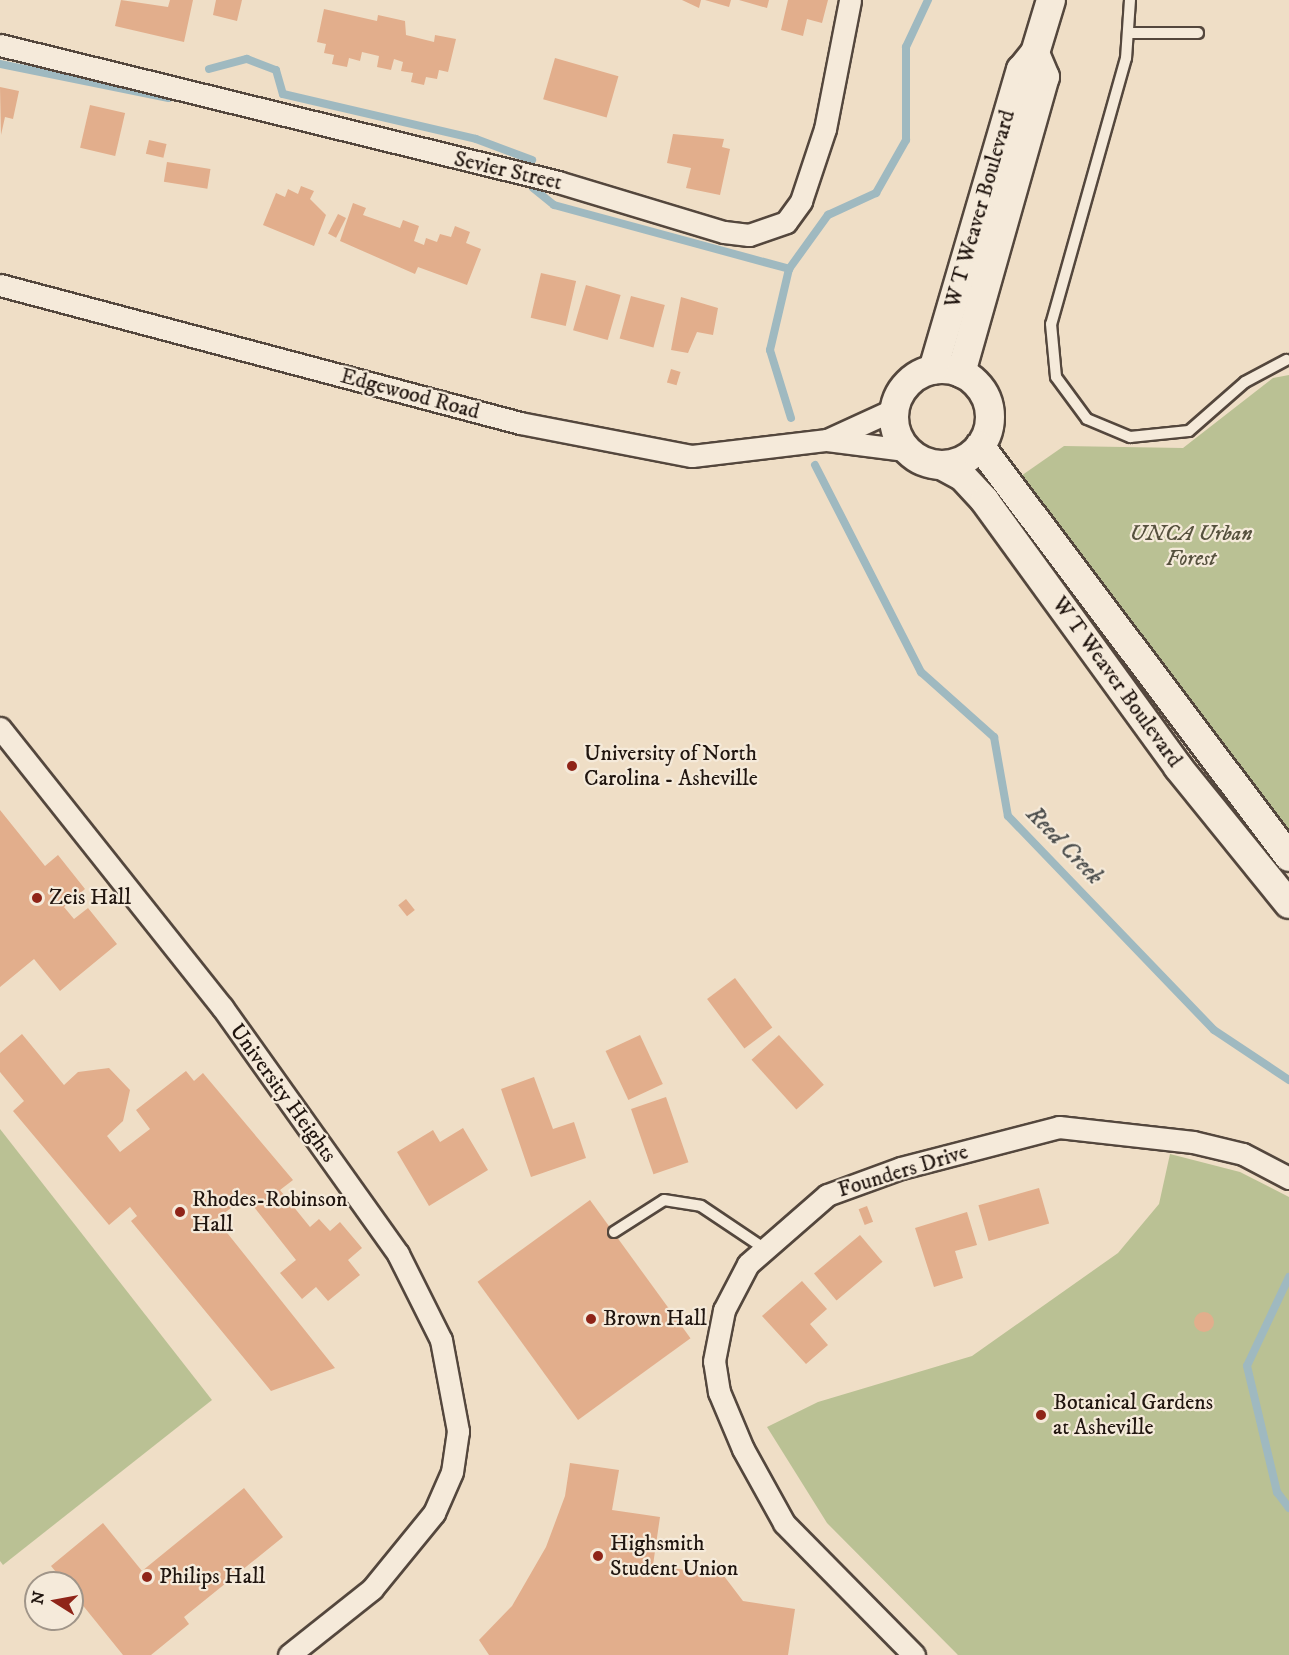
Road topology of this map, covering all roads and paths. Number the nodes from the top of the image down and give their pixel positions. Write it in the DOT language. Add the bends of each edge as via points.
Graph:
graph roads {
  1 [pos="850,0"];
  2 [pos="1051,0"];
  3 [pos="1130,0"];
  4 [pos="1128,33"];
  5 [pos="1198,33"];
  6 [pos="0,45"];
  7 [pos="0,285"];
  8 [pos="1286,360"];
  9 [pos="947,371"];
  10 [pos="895,409"];
  11 [pos="827,441"];
  12 [pos="980,446"];
  13 [pos="905,450"];
  14 [pos="941,465"];
  15 [pos="0,728"];
  16 [pos="1289,857"];
  17 [pos="1289,904"];
  18 [pos="1289,1178"];
  19 [pos="614,1232"];
  20 [pos="762,1247"];
  21 [pos="289,1655"];
  22 [pos="914,1655"];
  1 -- 6 [label="street, Sevier Street" via="825,129 801,201 786,222 749,235 724,232 558,182"];
  2 -- 9 [label="main road, W T Weaver Boulevard" via="1035,53 1021,70"];
  3 -- 4 [label="lane"];
  4 -- 5 [label="lane"];
  4 -- 8 [label="lane" via="1126,58 1051,324 1056,377 1087,419 1130,437 1190,431 1245,381"];
  7 -- 11 [label="street, Edgewood Road" via="520,423 681,454"];
  9 -- 10 [label="main road" via="912,379"];
  9 -- 12 [label="main road" via="978,386 988,405 989,426"];
  10 -- 11 [label="street, Edgewood Road" via="856,423"];
  10 -- 13 [label="main road"];
  11 -- 13 [label="street, Edgewood Road"];
  12 -- 14 [label="main road" via="959,462"];
  12 -- 16 [label="main road, W T Weaver Boulevard"];
  13 -- 14 [label="main road"];
  14 -- 17 [label="main road, W T Weaver Boulevard" via="962,476 985,501 1178,767"];
  15 -- 21 [label="street, University Heights" via="229,1017 398,1254 441,1340 458,1431 452,1472 434,1513 372,1589"];
  18 -- 20 [label="street, Founders Drive" via="1243,1154 1193,1142 1059,1127 901,1168 827,1195"];
  19 -- 20 [label="lane" via="664,1200 701,1206"];
  20 -- 22 [label="street, Founders Drive" via="724,1311 714,1361 719,1392 784,1523"];
}
